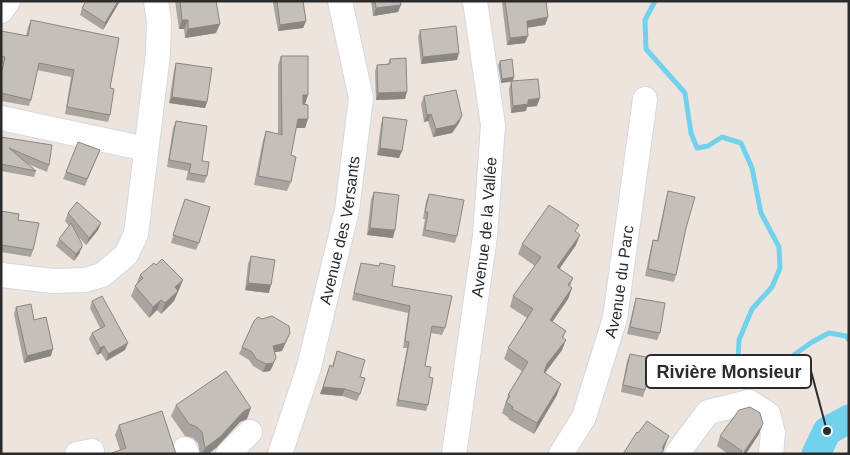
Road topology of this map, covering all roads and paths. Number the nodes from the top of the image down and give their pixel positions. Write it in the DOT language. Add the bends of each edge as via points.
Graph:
graph roads {
  1 [pos="8,1"];
  2 [pos="156,1"];
  3 [pos="340,1"];
  4 [pos="475,1"];
  5 [pos="1,12"];
  6 [pos="646,99"];
  7 [pos="1,118"];
  8 [pos="146,148"];
  9 [pos="1,275"];
  10 [pos="250,432"];
  11 [pos="228,454"];
  12 [pos="280,454"];
  13 [pos="454,454"];
  14 [pos="561,454"];
  15 [pos="677,454"];
  16 [pos="771,454"];
  1 -- 5 [label="street"];
  2 -- 8 [label="street" via="158,54"];
  3 -- 12 [label="street, Avenue des Versants" via="361,98 348,200 309,367"];
  4 -- 13 [label="street, Avenue de la Vallée" via="493,125 485,236"];
  6 -- 14 [label="street, Avenue du Parc" via="615,318 584,417"];
  7 -- 8 [label="street"];
  8 -- 9 [label="street" via="136,234 126,255 112,268 85,280 53,281"];
  10 -- 11 [label="street"];
  15 -- 16 [label="street" via="708,412 749,402 768,414 773,433"];
}
